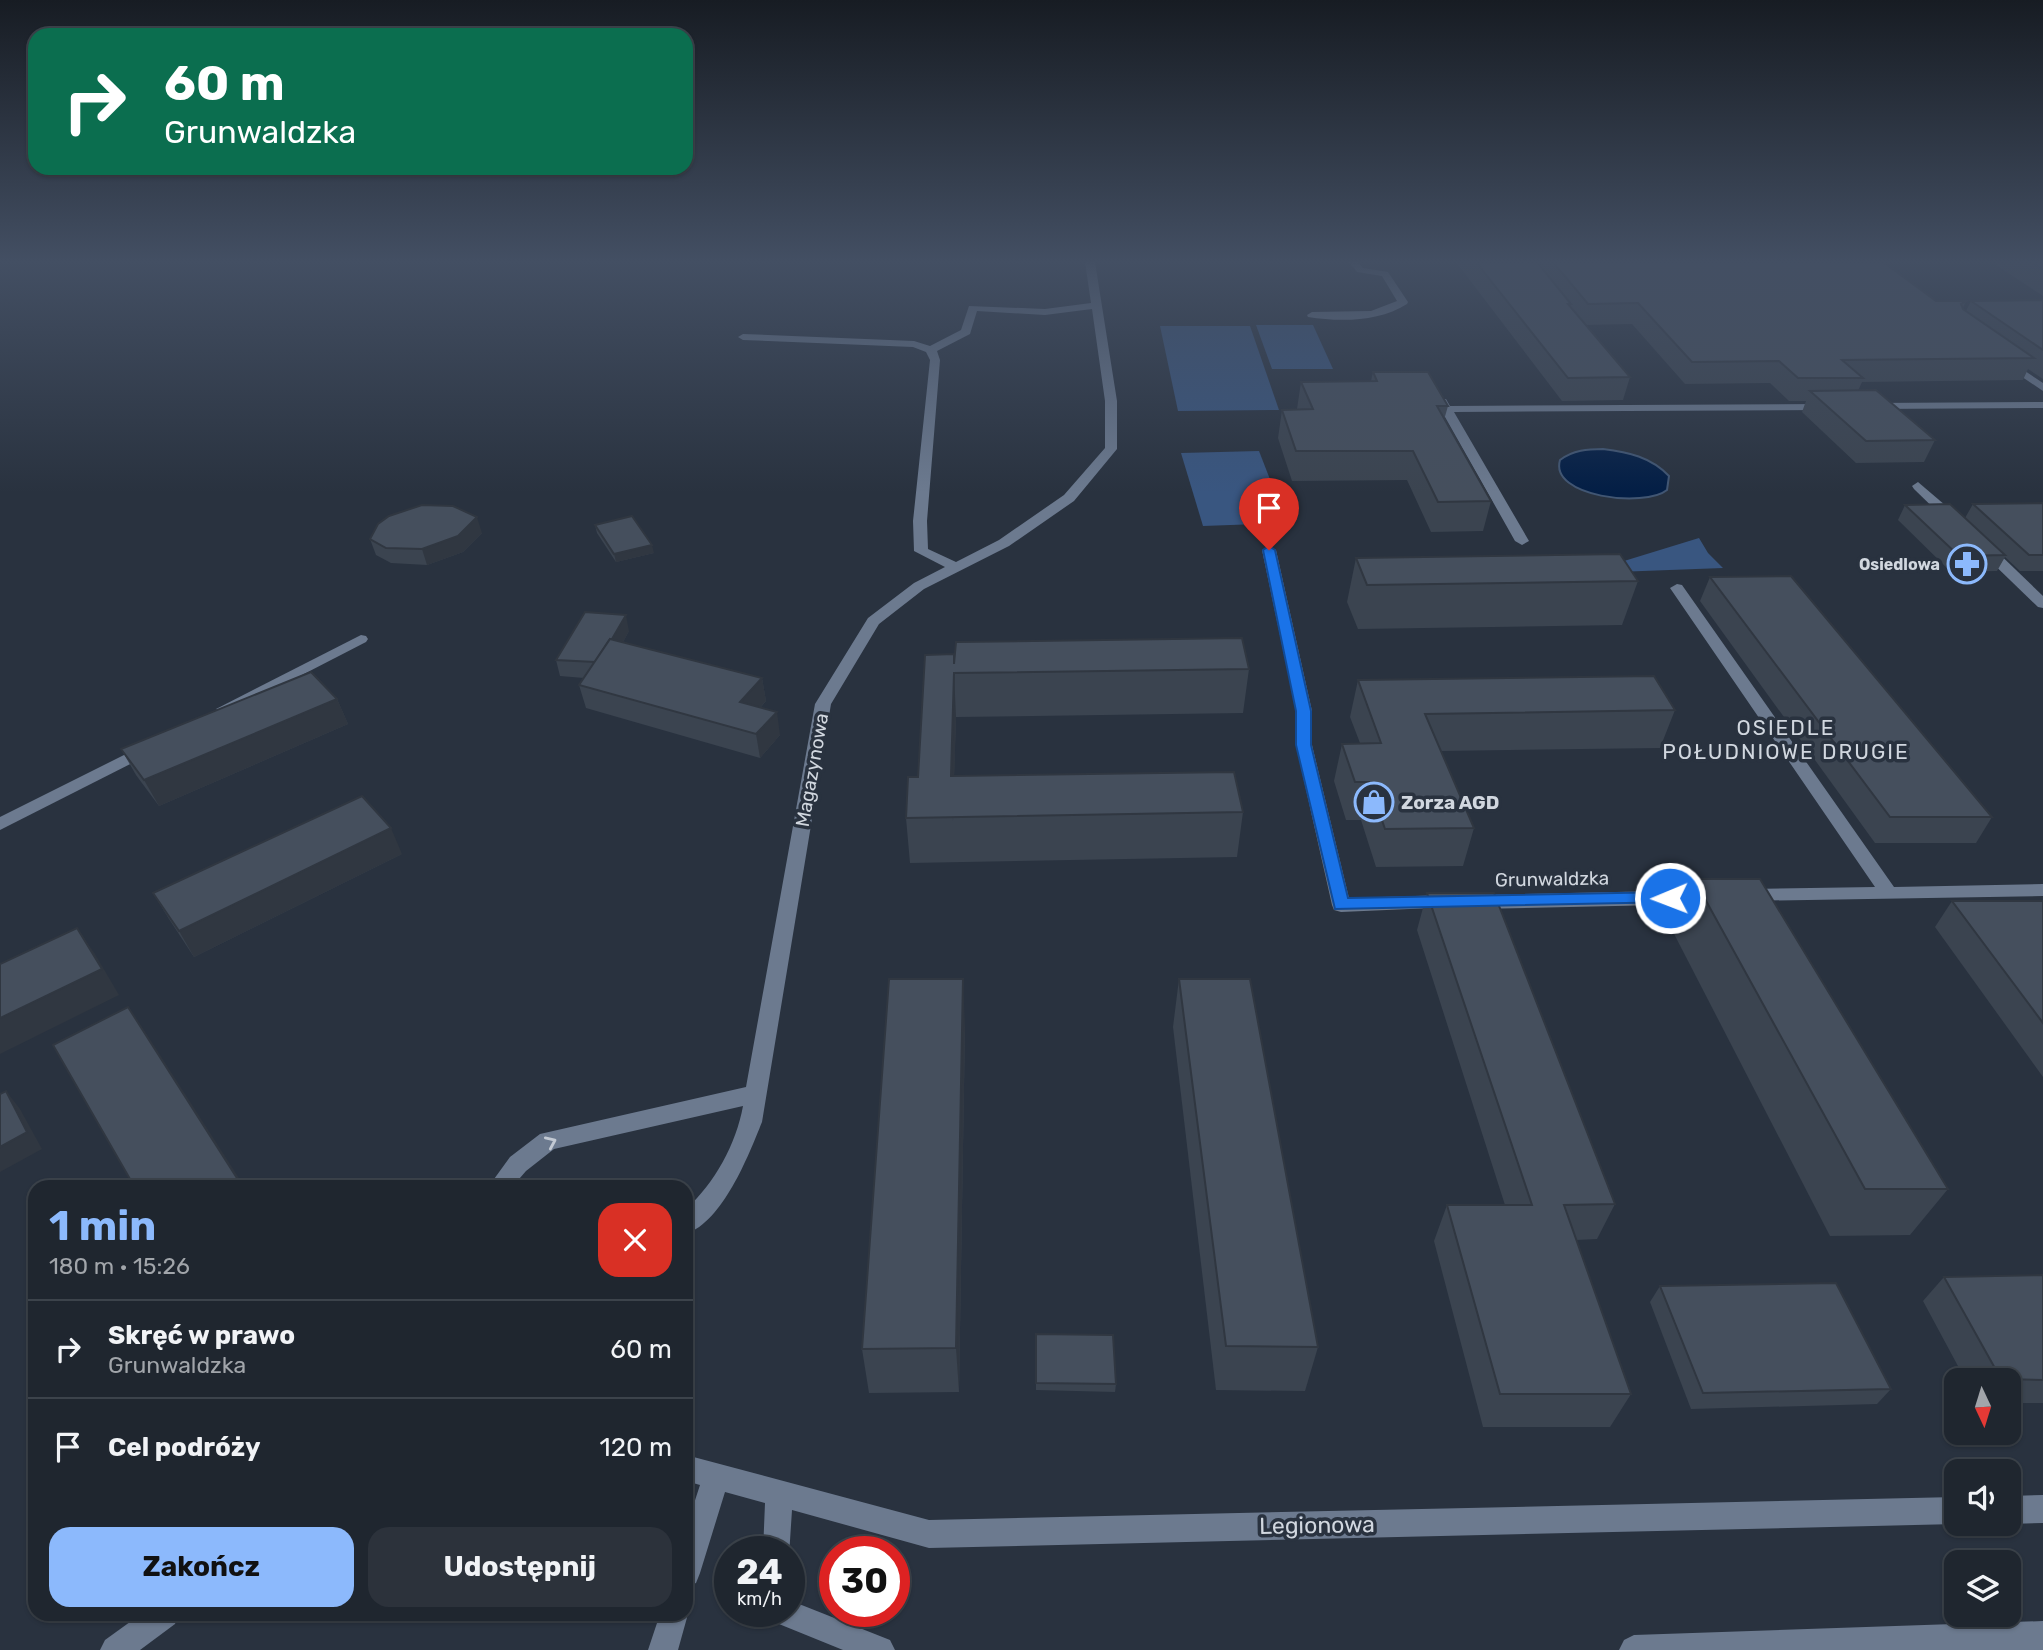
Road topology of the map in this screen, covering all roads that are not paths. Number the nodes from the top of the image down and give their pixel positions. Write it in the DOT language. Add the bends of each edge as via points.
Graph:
graph roads {
  1 [pos="792,339"];
  2 [pos="951,339"];
  3 [pos="1101,339"];
  4 [pos="931,350"];
  5 [pos="2001,357"];
  6 [pos="2043,388"];
  7 [pos="1436,392"];
  8 [pos="2043,405"];
  9 [pos="1865,406"];
  10 [pos="1838,407"];
  11 [pos="1447,409"];
  12 [pos="1918,486"];
  13 [pos="1522,541"];
  14 [pos="1269,550"];
  15 [pos="955,568"];
  16 [pos="1677,588"];
  17 [pos="2043,604"];
  18 [pos="361,639"];
  19 [pos="212,716"];
  20 [pos="162,741"];
  21 [pos="0,824"];
  22 [pos="2043,890"];
  23 [pos="1889,893"];
  24 [pos="756,1094"];
  25 [pos="505,1180"];
  26 [pos="693,1218"];
  27 [pos="693,1470"];
  28 [pos="716,1476"];
  29 [pos="779,1493"];
  30 [pos="2043,1509"];
  31 [pos="2021,1510"];
  32 [pos="1944,1511"];
  33 [pos="778,1536"];
  34 [pos="693,1550"];
  35 [pos="805,1620"];
  36 [pos="155,1621"];
  37 [pos="672,1621"];
  38 [pos="2043,1636"];
  39 [pos="115,1650"];
  40 [pos="663,1650"];
  41 [pos="880,1650"];
  42 [pos="1634,1650"];
  1 -- 4 [label="street" via="915,344"];
  2 -- 4 [label="street"];
  3 -- 15 [label="street, Magazynowa" via="1111,401 1111,449 1069,498 1004,543"];
  4 -- 15 [label="street" via="935,360 921,551"];
  5 -- 6 [label="street"];
  7 -- 11 [label="street"];
  8 -- 9 [label="street"];
  10 -- 11 [label="street" via="1636,403"];
  11 -- 13 [label="street"];
  12 -- 17 [label="street"];
  14 -- 23 [label="street, Grunwaldzka" via="1304,711 1304,745 1341,905"];
  15 -- 24 [label="street, Magazynowa" via="919,586 873,621 823,705"];
  16 -- 23 [label="street"];
  18 -- 19 [label="street"];
  20 -- 21 [label="street"];
  22 -- 23 [label="street, Grunwaldzka"];
  25 -- 24 [label="street, one-way" via="548,1141"];
  24 -- 26 [label="street, Magazynowa" via="751,1122 733,1166 708,1206"];
  27 -- 28 [label="street, Legionowa"];
  28 -- 29 [label="street, Legionowa"];
  28 -- 34 [label="street"];
  29 -- 32 [label="street, Legionowa" via="929,1534"];
  29 -- 33 [label="street"];
  30 -- 31 [label="street"];
  35 -- 41 [label="street"];
  36 -- 39 [label="street"];
  37 -- 40 [label="street"];
  38 -- 42 [label="street"];
}
